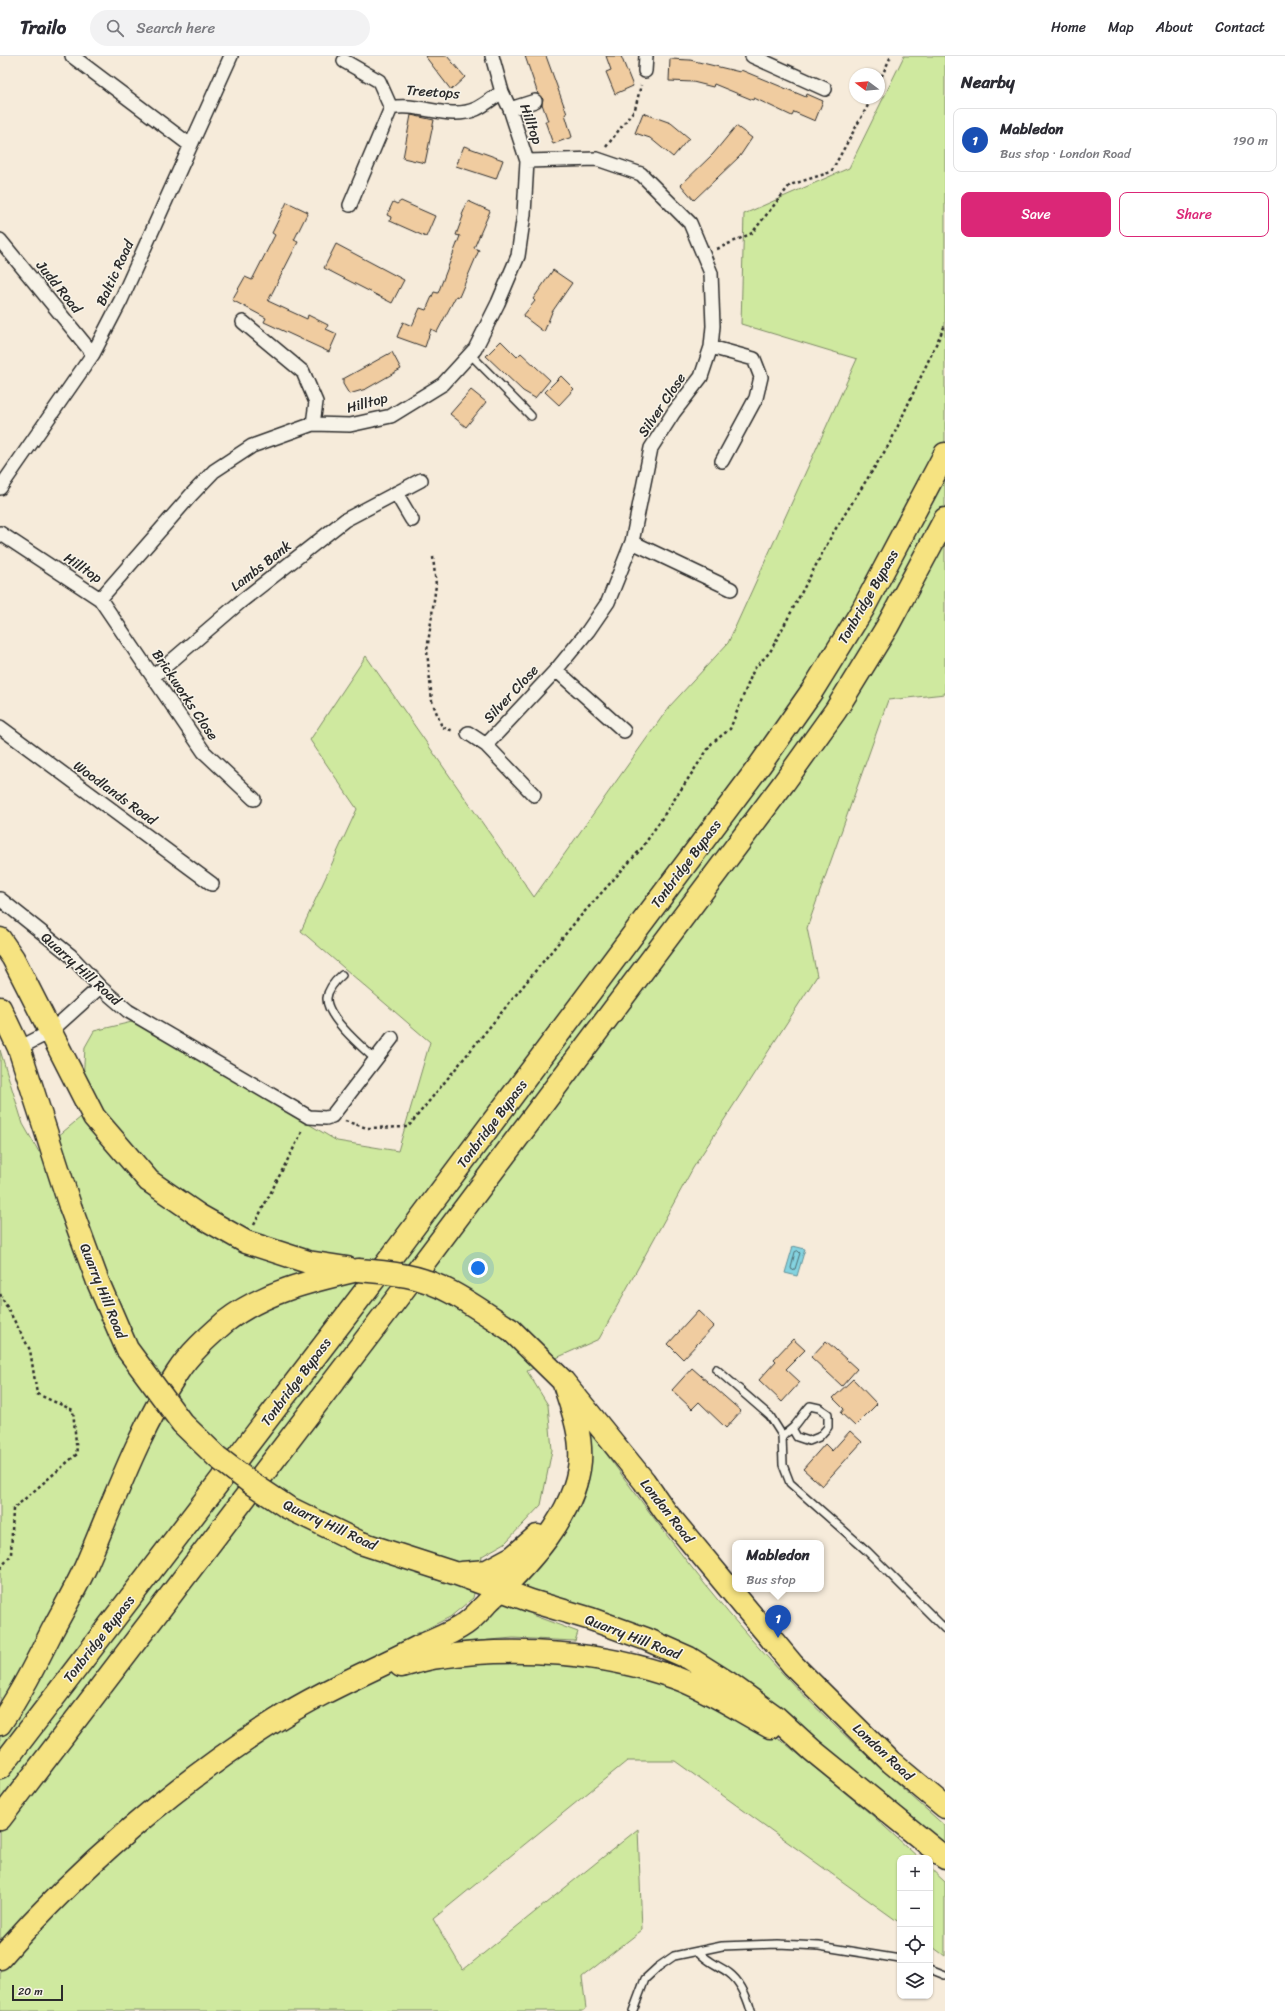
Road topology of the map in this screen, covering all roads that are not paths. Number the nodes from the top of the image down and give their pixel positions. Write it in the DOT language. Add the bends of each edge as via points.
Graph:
graph roads {
  1 [pos="72,56"];
  2 [pos="231,56"];
  3 [pos="492,56"];
  4 [pos="646,56"];
  5 [pos="752,56"];
  6 [pos="344,61"];
  7 [pos="645,71"];
  8 [pos="825,89"];
  9 [pos="502,92"];
  10 [pos="535,101"];
  11 [pos="390,108"];
  12 [pos="510,109"];
  13 [pos="190,145"];
  14 [pos="527,161"];
  15 [pos="350,205"];
  16 [pos="0,240"];
  17 [pos="243,322"];
  18 [pos="711,347"];
  19 [pos="93,354"];
  20 [pos="470,354"];
  21 [pos="531,416"];
  22 [pos="313,424"];
  23 [pos="945,454"];
  24 [pos="722,461"];
  25 [pos="420,480"];
  26 [pos="0,488"];
  27 [pos="396,493"];
  28 [pos="412,520"];
  29 [pos="945,520"];
  30 [pos="0,533"];
  31 [pos="632,542"];
  32 [pos="730,589"];
  33 [pos="100,599"];
  34 [pos="556,670"];
  35 [pos="154,676"];
  36 [pos="0,727"];
  37 [pos="624,731"];
  38 [pos="468,733"];
  39 [pos="486,745"];
  40 [pos="534,795"];
  41 [pos="254,799"];
  42 [pos="212,884"];
  43 [pos="0,899"];
  44 [pos="0,939"];
  45 [pos="342,975"];
  46 [pos="100,987"];
  47 [pos="0,1008"];
  48 [pos="50,1032"];
  49 [pos="392,1038"];
  50 [pos="19,1048"];
  51 [pos="376,1060"];
  52 [pos="358,1270"];
  53 [pos="716,1369"];
  54 [pos="563,1380"];
  55 [pos="793,1430"];
  56 [pos="782,1435"];
  57 [pos="561,1516"];
  58 [pos="457,1574"];
  59 [pos="501,1590"];
  60 [pos="732,1592"];
  61 [pos="732,1592"];
  62 [pos="945,1629"];
  63 [pos="362,1675"];
  64 [pos="0,1724"];
  65 [pos="812,1750"];
  66 [pos="0,1768"];
  67 [pos="945,1807"];
  68 [pos="0,1819"];
  69 [pos="945,1858"];
  70 [pos="698,1951"];
  71 [pos="0,1958"];
  72 [pos="897,1959"];
  73 [pos="933,1970"];
  74 [pos="945,1975"];
  75 [pos="633,2011"];
  76 [pos="751,2011"];
  1 -- 13 [label="street"];
  2 -- 13 [label="street, Baltic Road"];
  3 -- 9 [label="street, Hilltop"];
  4 -- 7 [label="street"];
  5 -- 8 [label="street"];
  6 -- 11 [label="street" via="379,81"];
  9 -- 11 [label="street, Treetops" via="476,109 454,113 402,105"];
  9 -- 12 [label="street, Hilltop"];
  10 -- 12 [label="street"];
  11 -- 15 [label="street, Treetops"];
  12 -- 14 [label="street, Hilltop"];
  13 -- 19 [label="street, Baltic Road" via="121,300"];
  14 -- 18 [label="street, Silver Close" via="596,159 641,174 690,223 711,273"];
  14 -- 20 [label="street, Hilltop" via="524,214 518,256 498,303"];
  16 -- 19 [label="street, Judd Road"];
  17 -- 22 [label="street" via="303,372 316,402"];
  18 -- 24 [label="street" via="754,359 761,377 756,398"];
  18 -- 31 [label="street, Silver Close" via="701,377 651,448"];
  19 -- 26 [label="street, Baltic Road"];
  20 -- 21 [label="lane"];
  20 -- 22 [label="street, Hilltop" via="443,384 390,416 350,425"];
  22 -- 33 [label="street, Hilltop" via="252,446 214,471"];
  23 -- 66 [label="highway, Tonbridge Bypass" via="863,609 812,691 760,765 399,1247"];
  25 -- 27 [label="street, Lambs Bank"];
  27 -- 28 [label="street"];
  27 -- 35 [label="street, Lambs Bank" via="345,520 239,603"];
  29 -- 68 [label="highway, Tonbridge Bypass" via="883,633 836,710 783,784 403,1290"];
  30 -- 33 [label="street, Hilltop"];
  31 -- 32 [label="street"];
  31 -- 34 [label="street, Silver Close" via="608,602"];
  33 -- 35 [label="street, Brickworks Close"];
  34 -- 37 [label="street"];
  34 -- 39 [label="street, Silver Close"];
  35 -- 41 [label="street, Brickworks Close" via="204,752"];
  36 -- 42 [label="street, Woodlands Road"];
  38 -- 39 [label="street, Silver Close"];
  39 -- 40 [label="street, Silver Close"];
  43 -- 46 [label="street, Quarry Hill Road" via="70,955"];
  44 -- 48 [label="highway"];
  45 -- 51 [label="lane" via="332,985 327,998 330,1009 342,1026"];
  46 -- 48 [label="street"];
  46 -- 51 [label="street, Quarry Hill Road" via="128,1011 310,1117 332,1116"];
  47 -- 50 [label="highway, Quarry Hill Road"];
  48 -- 50 [label="street"];
  48 -- 52 [label="highway" via="94,1117 149,1181 200,1216 246,1242 308,1262"];
  49 -- 51 [label="street"];
  50 -- 58 [label="highway, Quarry Hill Road, bridge" via="70,1206 98,1282 127,1349 182,1423 217,1457 287,1506 361,1543"];
  52 -- 54 [label="highway, London Road, bridge" via="408,1276 436,1285 459,1297 511,1330"];
  52 -- 64 [label="highway" via="304,1283 267,1296 227,1321 200,1344 178,1372 129,1465 85,1568 15,1702"];
  53 -- 56 [label="lane" via="770,1416"];
  54 -- 57 [label="highway" via="578,1434 580,1460 575,1482"];
  54 -- 60 [label="highway, London Road" via="665,1511"];
  55 -- 55 [label="lane" via="810,1406 828,1414 828,1427 809,1441 797,1437"];
  55 -- 56 [label="lane"];
  56 -- 62 [label="lane" via="783,1466 790,1483 867,1551"];
  57 -- 58 [label="highway" via="513,1557 487,1571"];
  57 -- 59 [label="highway" via="525,1568"];
  58 -- 59 [label="highway, Quarry Hill Road"];
  59 -- 63 [label="highway" via="465,1624"];
  59 -- 65 [label="highway, Quarry Hill Road" via="646,1639 689,1658 771,1714"];
  61 -- 67 [label="highway, London Road" via="793,1665 891,1762"];
  63 -- 65 [label="highway" via="438,1657 479,1653 551,1653 589,1657 635,1666 676,1678"];
  63 -- 71 [label="highway" via="277,1720 226,1754 145,1817 32,1921"];
  65 -- 69 [label="highway, Quarry Hill Road"];
  70 -- 72 [label="lane" via="722,1946 778,1944 819,1946"];
  70 -- 75 [label="lane" via="674,1956 645,1979"];
  70 -- 76 [label="lane" via="705,1960 729,1973 748,1999"];
  73 -- 74 [label="lane"];
}
